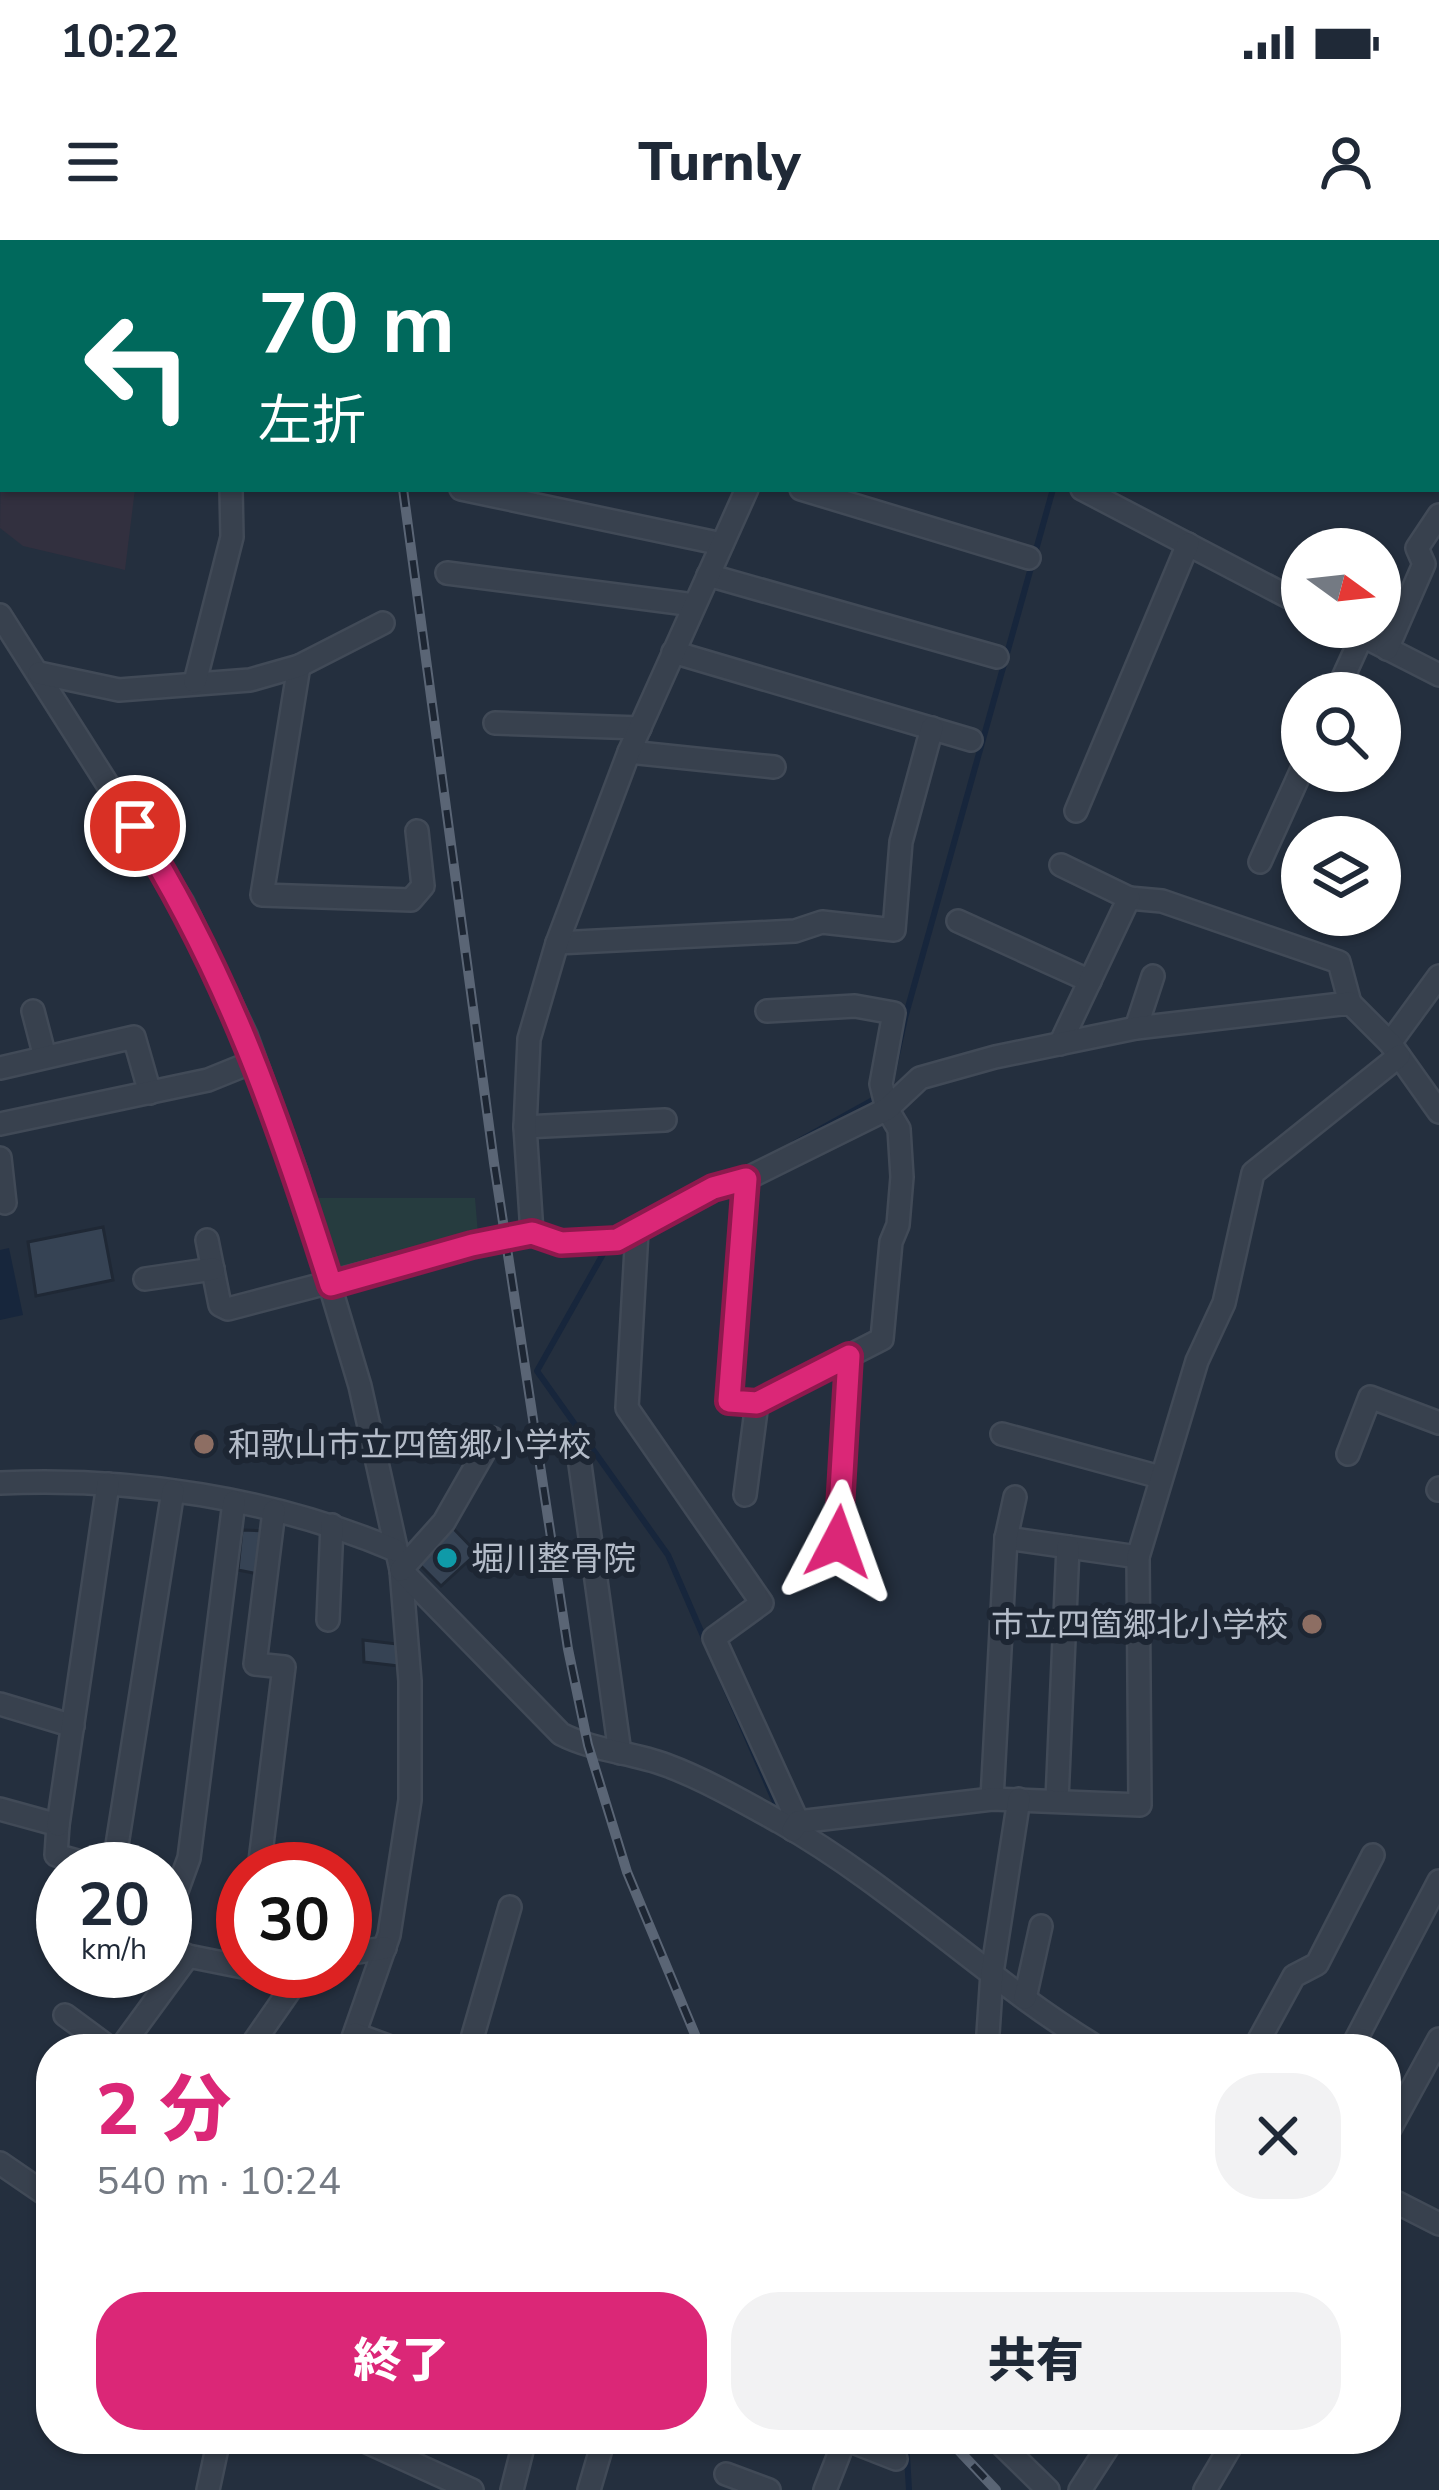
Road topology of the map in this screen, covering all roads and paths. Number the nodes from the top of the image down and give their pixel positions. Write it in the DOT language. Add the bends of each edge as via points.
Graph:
graph roads {
  1 [pos="231,492"];
  2 [pos="475,492"];
  3 [pos="746,492"];
  4 [pos="811,492"];
  5 [pos="1088,492"];
  6 [pos="1439,515"];
  7 [pos="722,544"];
  8 [pos="1187,544"];
  9 [pos="1029,558"];
  10 [pos="1431,568"];
  11 [pos="447,573"];
  12 [pos="708,575"];
  13 [pos="1281,593"];
  14 [pos="694,605"];
  15 [pos="0,615"];
  16 [pos="382,623"];
  17 [pos="1388,649"];
  18 [pos="673,652"];
  19 [pos="997,657"];
  20 [pos="299,666"];
  21 [pos="39,673"];
  22 [pos="1439,675"];
  23 [pos="195,682"];
  24 [pos="495,723"];
  25 [pos="640,728"];
  26 [pos="932,728"];
  27 [pos="970,740"];
  28 [pos="629,752"];
  29 [pos="773,767"];
  30 [pos="1292,792"];
  31 [pos="1076,812"];
  32 [pos="417,831"];
  33 [pos="1260,862"];
  34 [pos="1061,865"];
  35 [pos="1130,898"];
  36 [pos="958,921"];
  37 [pos="557,943"];
  38 [pos="1153,976"];
  39 [pos="1439,976"];
  40 [pos="1090,980"];
  41 [pos="1350,1003"];
  42 [pos="33,1011"];
  43 [pos="767,1011"];
  44 [pos="139,1015"];
  45 [pos="1136,1028"];
  46 [pos="1060,1044"];
  47 [pos="1394,1050"];
  48 [pos="44,1058"];
  49 [pos="255,1061"];
  50 [pos="0,1068"];
  51 [pos="157,1091"];
  52 [pos="885,1099"];
  53 [pos="1439,1112"];
  54 [pos="665,1120"];
  55 [pos="0,1124"];
  56 [pos="525,1127"];
  57 [pos="0,1158"];
  58 [pos="746,1179"];
  59 [pos="5,1203"];
  60 [pos="532,1233"];
  61 [pos="619,1238"];
  62 [pos="207,1240"];
  63 [pos="213,1269"];
  64 [pos="145,1279"];
  65 [pos="331,1285"];
  66 [pos="849,1356"];
  67 [pos="757,1403"];
  68 [pos="1439,1423"];
  69 [pos="1002,1434"];
  70 [pos="493,1438"];
  71 [pos="577,1443"];
  72 [pos="1348,1454"];
  73 [pos="1160,1477"];
  74 [pos="0,1483"];
  75 [pos="108,1484"];
  76 [pos="172,1491"];
  77 [pos="745,1495"];
  78 [pos="1015,1497"];
  79 [pos="234,1502"];
  80 [pos="274,1511"];
  81 [pos="332,1525"];
  82 [pos="1006,1538"];
  83 [pos="838,1542"];
  84 [pos="1068,1547"];
  85 [pos="1138,1557"];
  86 [pos="398,1560"];
  87 [pos="328,1620"];
  88 [pos="0,1704"];
  89 [pos="73,1726"];
  90 [pos="620,1753"];
  91 [pos="992,1798"];
  92 [pos="1019,1799"];
  93 [pos="1058,1800"];
  94 [pos="0,1809"];
  95 [pos="790,1824"];
  96 [pos="58,1825"];
  97 [pos="191,1842"];
  98 [pos="262,1842"];
  99 [pos="1373,1855"];
  100 [pos="1439,1881"];
  101 [pos="510,1907"];
  102 [pos="1042,1926"];
  103 [pos="385,1948"];
  104 [pos="372,1950"];
  105 [pos="992,1973"];
  106 [pos="157,1998"];
  107 [pos="284,1998"];
  108 [pos="1025,1998"];
  109 [pos="65,2015"];
  110 [pos="91,2034"];
  111 [pos="131,2034"];
  112 [pos="259,2034"];
  113 [pos="354,2034"];
  114 [pos="473,2034"];
  115 [pos="988,2034"];
  116 [pos="1078,2034"];
  117 [pos="1261,2034"];
  118 [pos="1359,2034"];
  119 [pos="1439,2039"];
  120 [pos="1401,2109"];
  121 [pos="0,2162"];
  122 [pos="36,2187"];
  123 [pos="1401,2205"];
  124 [pos="1439,2224"];
  125 [pos="217,2454"];
  126 [pos="393,2454"];
  127 [pos="521,2454"];
  128 [pos="600,2454"];
  129 [pos="839,2454"];
  130 [pos="883,2454"];
  131 [pos="1011,2454"];
  132 [pos="1103,2454"];
  133 [pos="1226,2454"];
  134 [pos="896,2459"];
  135 [pos="726,2474"];
  136 [pos="211,2489"];
  137 [pos="472,2490"];
  138 [pos="512,2490"];
  139 [pos="589,2490"];
  140 [pos="769,2490"];
  141 [pos="825,2490"];
  142 [pos="1048,2490"];
  143 [pos="1080,2490"];
  144 [pos="1205,2490"];
  1 -- 23 [label="street" via="232,537"];
  2 -- 7 [label="street"];
  3 -- 7 [label="street"];
  4 -- 9 [label="street"];
  5 -- 8 [label="street"];
  6 -- 10 [label="street" via="1417,548"];
  7 -- 12 [label="street"];
  8 -- 13 [label="street"];
  8 -- 31 [label="street"];
  10 -- 17 [label="street"];
  11 -- 14 [label="street"];
  12 -- 14 [label="street"];
  12 -- 19 [label="street"];
  14 -- 18 [label="street"];
  15 -- 21 [label="street"];
  16 -- 20 [label="street"];
  17 -- 22 [label="street"];
  18 -- 25 [label="street"];
  18 -- 26 [label="street"];
  20 -- 23 [label="street" via="250,680"];
  20 -- 32 [label="street" via="262,895 411,900 423,886"];
  21 -- 23 [label="street" via="118,689"];
  21 -- 49 [label="street" via="183,903"];
  24 -- 25 [label="street"];
  25 -- 28 [label="street"];
  26 -- 27 [label="street"];
  26 -- 37 [label="street" via="901,842 894,930 822,922 796,931"];
  28 -- 29 [label="street"];
  28 -- 37 [label="street"];
  30 -- 33 [label="street"];
  34 -- 35 [label="street"];
  35 -- 40 [label="street"];
  35 -- 41 [label="street" via="1162,901 1339,962"];
  36 -- 40 [label="street"];
  37 -- 56 [label="street" via="530,1039"];
  38 -- 45 [label="street"];
  39 -- 47 [label="street"];
  40 -- 46 [label="street"];
  41 -- 45 [label="street"];
  41 -- 47 [label="street"];
  42 -- 48 [label="street"];
  43 -- 52 [label="street" via="855,1006 894,1013"];
  44 -- 51 [label="street"];
  45 -- 46 [label="street"];
  46 -- 52 [label="street" via="920,1078"];
  47 -- 53 [label="street"];
  47 -- 73 [label="street" via="1253,1174 1224,1303"];
  48 -- 50 [label="street"];
  48 -- 51 [label="street" via="134,1037"];
  49 -- 51 [label="street"];
  49 -- 65 [label="street"];
  51 -- 55 [label="street"];
  52 -- 58 [label="street"];
  52 -- 66 [label="street" via="899,1129 902,1177 882,1339"];
  54 -- 56 [label="street"];
  56 -- 60 [label="street"];
  57 -- 59 [label="street"];
  58 -- 61 [label="street"];
  58 -- 67 [label="street" via="729,1401"];
  60 -- 61 [label="street" via="561,1243"];
  60 -- 65 [label="street"];
  61 -- 95 [label="street" via="627,1408 762,1603 714,1638"];
  62 -- 63 [label="street"];
  63 -- 64 [label="street"];
  63 -- 65 [label="street" via="220,1305 228,1309"];
  65 -- 86 [label="street"];
  66 -- 67 [label="street"];
  66 -- 83 [label="street"];
  67 -- 77 [label="street"];
  68 -- 72 [label="street" via="1370,1397"];
  69 -- 73 [label="street"];
  70 -- 86 [label="street" via="444,1522"];
  71 -- 90 [label="street"];
  73 -- 85 [label="street"];
  74 -- 75 [label="street"];
  75 -- 76 [label="street"];
  75 -- 89 [label="street"];
  76 -- 79 [label="street"];
  76 -- 96 [label="street" via="114,1864 56,1855"];
  78 -- 82 [label="street"];
  79 -- 80 [label="street"];
  79 -- 97 [label="street"];
  80 -- 81 [label="street"];
  80 -- 98 [label="street" via="255,1664 284,1666"];
  81 -- 86 [label="street"];
  81 -- 87 [label="street"];
  82 -- 84 [label="street"];
  82 -- 91 [label="street"];
  84 -- 85 [label="street"];
  84 -- 93 [label="street"];
  85 -- 93 [label="street" via="1140,1804"];
  86 -- 90 [label="street" via="561,1734"];
  86 -- 103 [label="street" via="410,1800"];
  88 -- 89 [label="street"];
  89 -- 96 [label="street"];
  90 -- 95 [label="street" via="665,1764"];
  91 -- 92 [label="street"];
  91 -- 95 [label="street"];
  92 -- 93 [label="street"];
  92 -- 105 [label="street"];
  94 -- 96 [label="street"];
  95 -- 105 [label="street"];
  99 -- 117 [label="street" via="1317,1964 1294,1976"];
  100 -- 118 [label="street"];
  101 -- 114 [label="street"];
  102 -- 108 [label="street"];
  103 -- 104 [label="street"];
  103 -- 113 [label="street"];
  105 -- 108 [label="street"];
  105 -- 115 [label="street"];
  106 -- 111 [label="street"];
  107 -- 112 [label="street"];
  108 -- 116 [label="street"];
  109 -- 110 [label="street"];
  119 -- 120 [label="street"];
  121 -- 122 [label="street"];
  123 -- 124 [label="street"];
  125 -- 136 [label="street"];
  126 -- 137 [label="street"];
  127 -- 138 [label="street"];
  128 -- 139 [label="street"];
  129 -- 141 [label="street"];
  130 -- 134 [label="street"];
  131 -- 142 [label="street"];
  132 -- 143 [label="street"];
  133 -- 144 [label="street"];
  135 -- 140 [label="street"];
}
